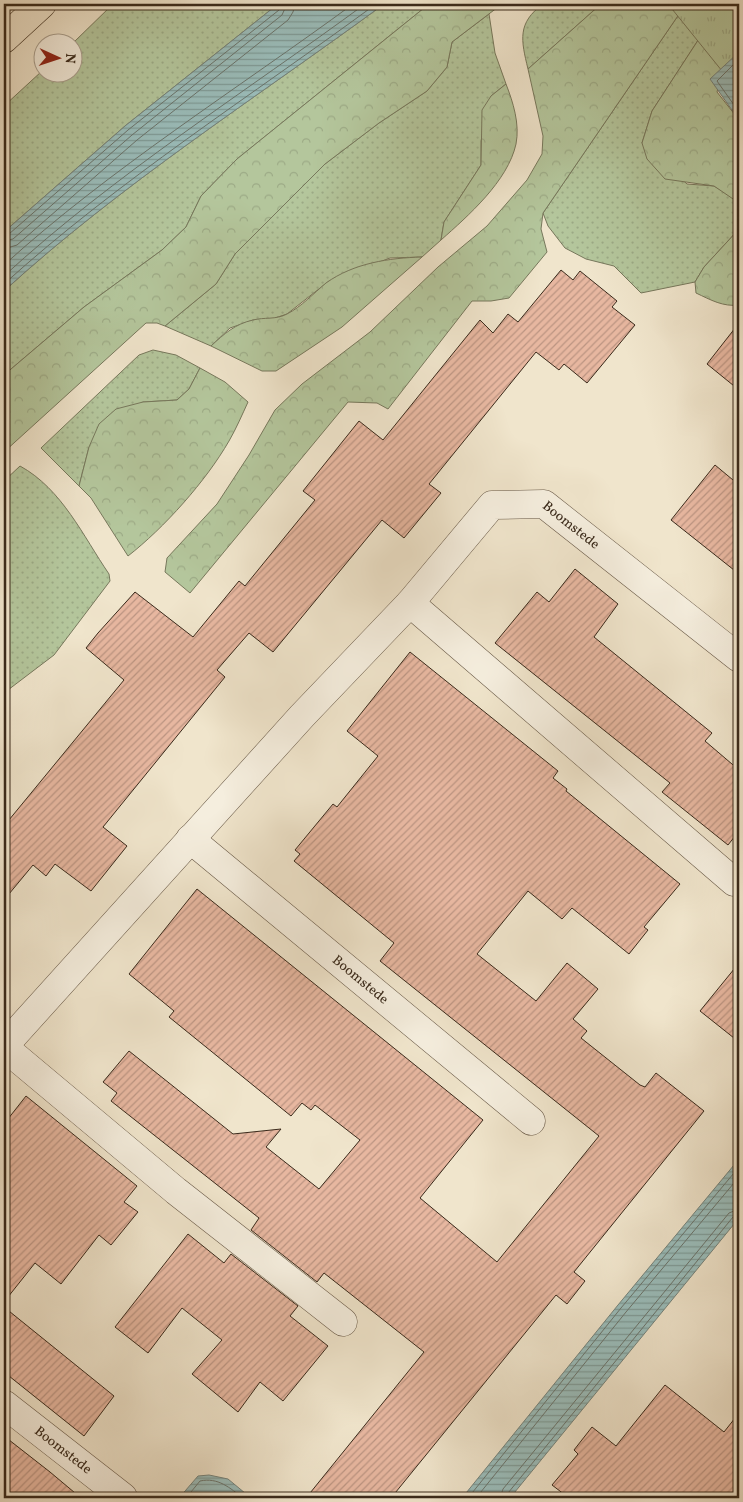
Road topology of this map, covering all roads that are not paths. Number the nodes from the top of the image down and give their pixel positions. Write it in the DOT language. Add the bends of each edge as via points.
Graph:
graph roads {
  1 [pos="42,4"];
  2 [pos="4,39"];
  3 [pos="410,603"];
  4 [pos="739,658"];
  5 [pos="190,839"];
  6 [pos="734,882"];
  7 [pos="4,1047"];
  8 [pos="531,1121"];
  9 [pos="343,1322"];
  10 [pos="4,1404"];
  11 [pos="123,1497"];
  1 -- 2 [label="highway"];
  3 -- 4 [label="street, Boomstede" via="492,506 544,504"];
  3 -- 5 [label="street, Boomstede"];
  3 -- 6 [label="street"];
  5 -- 7 [label="street, Boomstede"];
  5 -- 8 [label="street, Boomstede"];
  7 -- 9 [label="street, Boomstede" via="176,1191"];
  10 -- 11 [label="street, Boomstede"];
}
